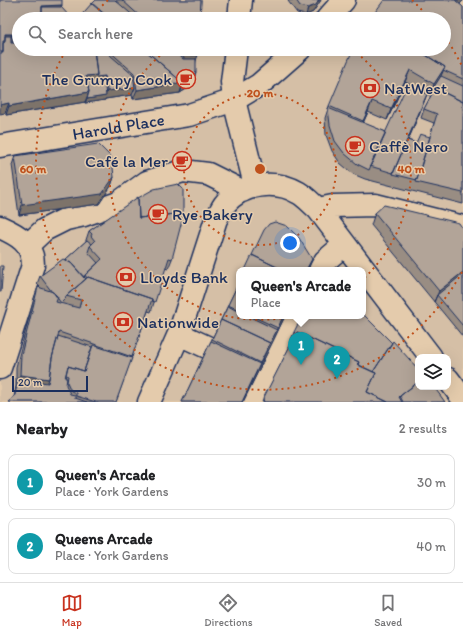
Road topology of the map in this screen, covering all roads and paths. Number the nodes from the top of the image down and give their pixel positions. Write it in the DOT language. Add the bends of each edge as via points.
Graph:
graph roads {
  1 [pos="241,0"];
  2 [pos="344,0"];
  3 [pos="240,12"];
  4 [pos="333,12"];
  5 [pos="235,56"];
  6 [pos="292,56"];
  7 [pos="234,100"];
  8 [pos="0,146"];
  9 [pos="249,188"];
  10 [pos="318,209"];
  11 [pos="0,227"];
  12 [pos="463,227"];
  13 [pos="28,245"];
  14 [pos="344,245"];
  15 [pos="322,267"];
  16 [pos="361,267"];
  17 [pos="366,273"];
  18 [pos="294,319"];
  19 [pos="179,334"];
  20 [pos="209,348"];
  21 [pos="429,354"];
  22 [pos="0,368"];
  23 [pos="451,390"];
  24 [pos="463,399"];
  25 [pos="149,402"];
  26 [pos="254,402"];
  1 -- 3 [label="street"];
  2 -- 4 [label="street"];
  5 -- 7 [label="street" via="232,82"];
  6 -- 7 [label="street, Harold Place" via="259,85"];
  7 -- 8 [label="street, Harold Place" via="189,115"];
  7 -- 9 [label="street"];
  9 -- 10 [label="street" via="278,185 300,193"];
  9 -- 13 [label="street" via="208,174 183,172 147,182 118,203 66,219 44,230"];
  9 -- 19 [label="street" via="224,205 216,219"];
  10 -- 12 [label="street" via="375,205"];
  10 -- 14 [label="street"];
  11 -- 13 [label="street"];
  13 -- 22 [label="street" via="33,255 33,265"];
  14 -- 15 [label="street"];
  14 -- 16 [label="street"];
  17 -- 21 [label="street"];
  18 -- 26 [label="street"];
  19 -- 20 [label="street"];
  19 -- 25 [label="street"];
  23 -- 24 [label="street"];
}
